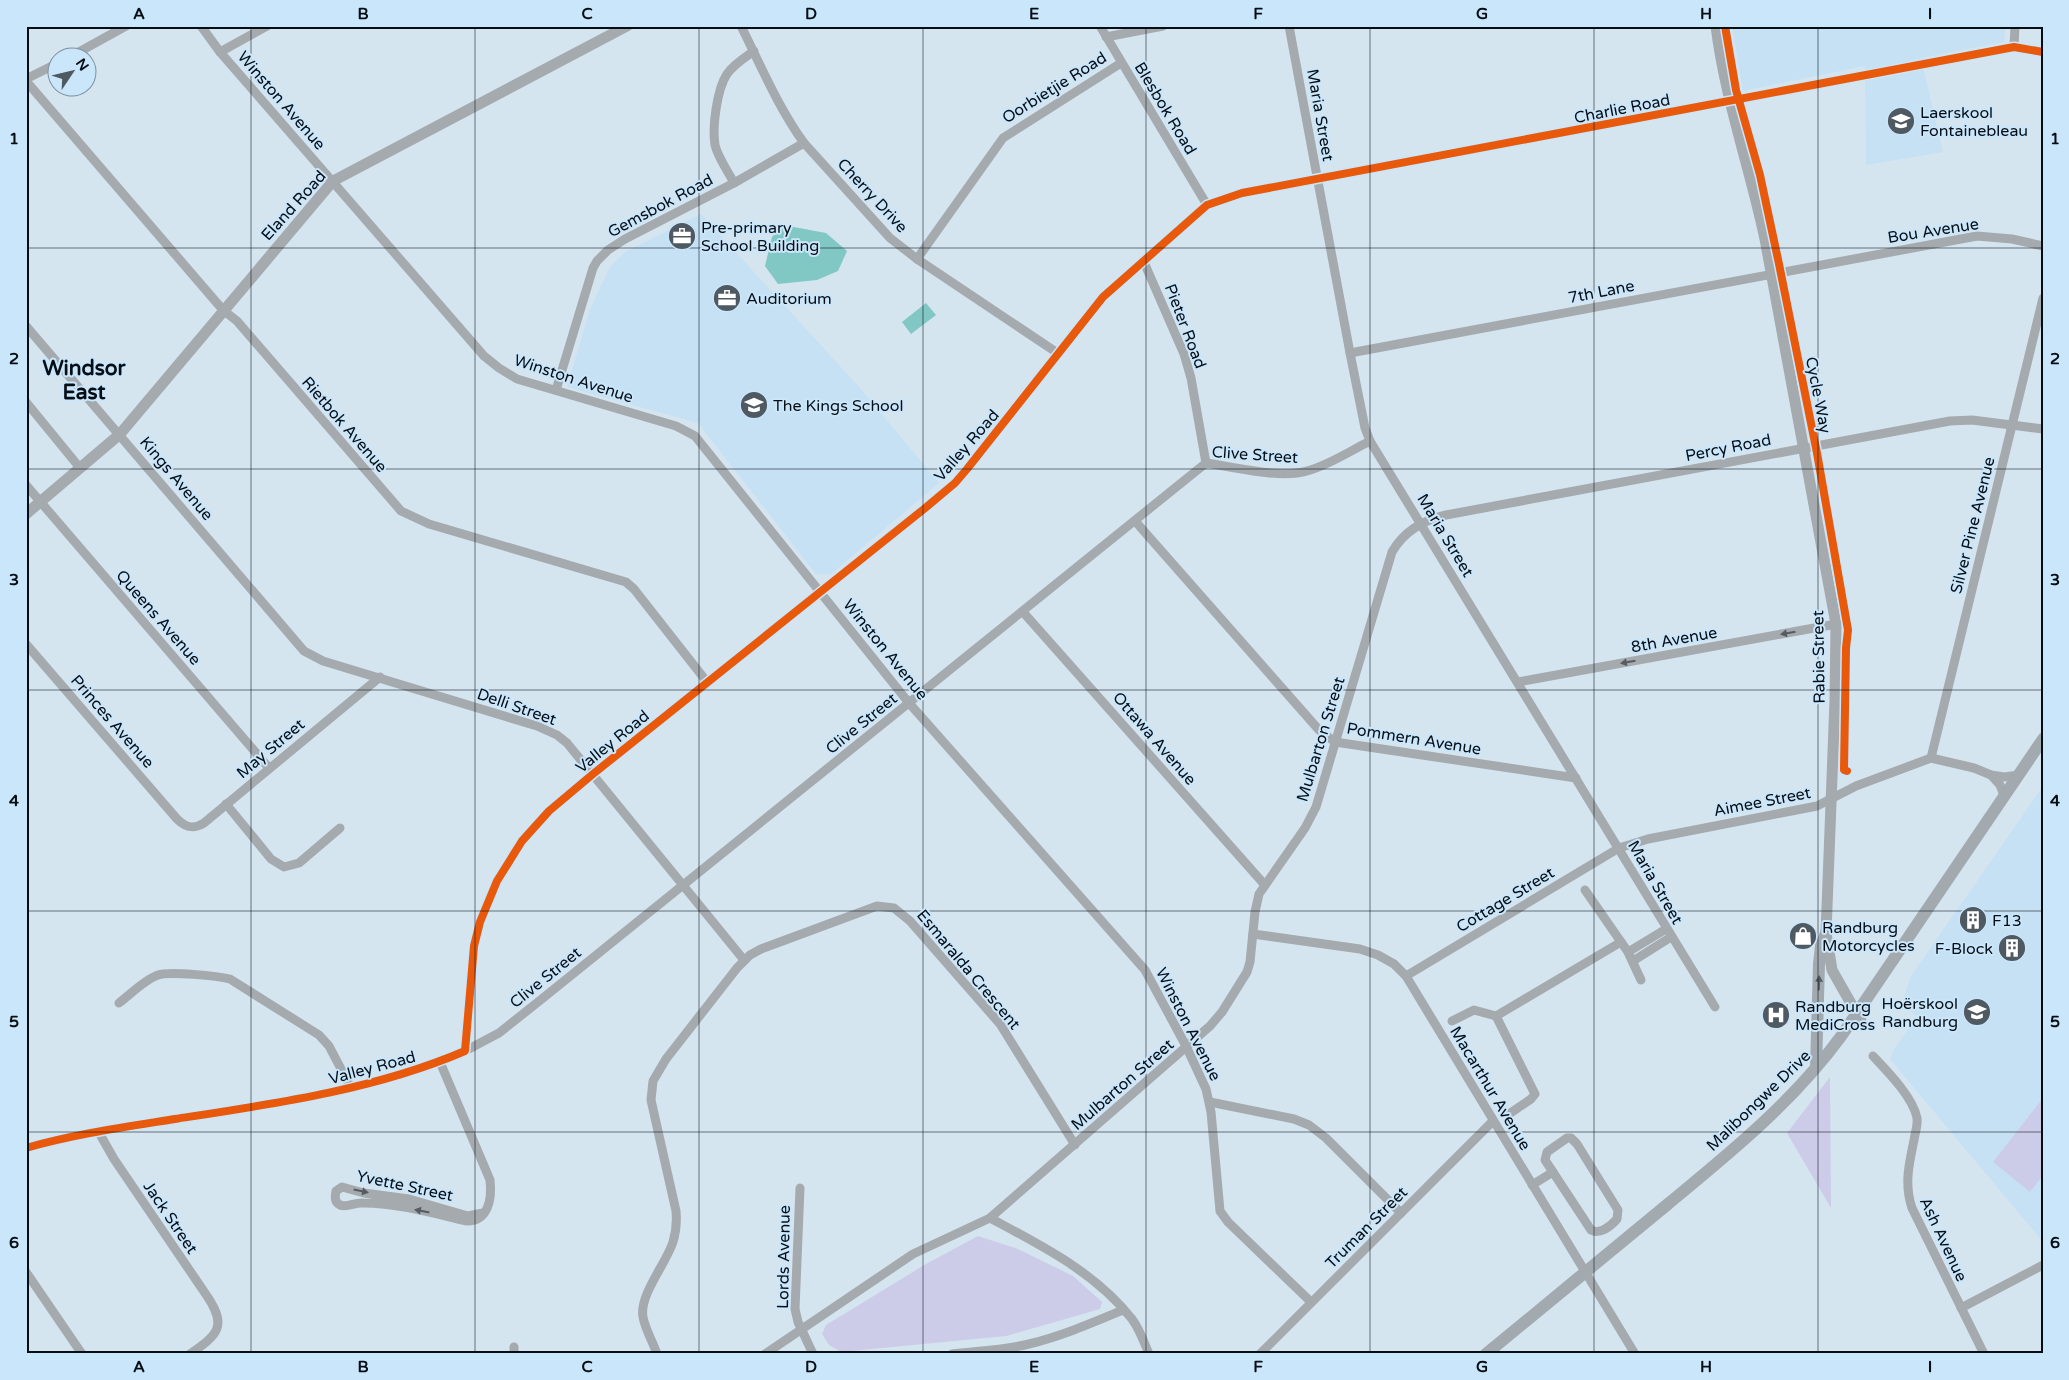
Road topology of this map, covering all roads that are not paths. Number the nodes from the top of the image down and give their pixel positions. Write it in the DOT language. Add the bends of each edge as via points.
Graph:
graph roads {
  1 [pos="126,26"];
  2 [pos="201,26"];
  3 [pos="267,26"];
  4 [pos="627,26"];
  5 [pos="741,26"];
  6 [pos="1100,26"];
  7 [pos="1163,26"];
  8 [pos="1289,26"];
  9 [pos="1716,26"];
  10 [pos="2015,26"];
  11 [pos="1106,37"];
  12 [pos="2014,47"];
  13 [pos="86,48"];
  14 [pos="220,52"];
  15 [pos="754,52"];
  16 [pos="2043,52"];
  17 [pos="1121,63"];
  18 [pos="48,68"];
  19 [pos="26,80"];
  20 [pos="1730,101"];
  21 [pos="804,143"];
  22 [pos="1318,179"];
  23 [pos="333,181"];
  24 [pos="734,183"];
  25 [pos="1208,205"];
  26 [pos="2043,246"];
  27 [pos="1858,258"];
  28 [pos="917,259"];
  29 [pos="1143,260"];
  30 [pos="1771,274"];
  31 [pos="2043,298"];
  32 [pos="223,310"];
  33 [pos="26,326"];
  34 [pos="1350,353"];
  35 [pos="1059,354"];
  36 [pos="556,390"];
  37 [pos="26,402"];
  38 [pos="2012,426"];
  39 [pos="2043,429"];
  40 [pos="120,434"];
  41 [pos="1370,441"];
  42 [pos="1804,448"];
  43 [pos="1206,463"];
  44 [pos="80,468"];
  45 [pos="26,486"];
  46 [pos="40,502"];
  47 [pos="26,514"];
  48 [pos="1135,521"];
  49 [pos="1421,522"];
  50 [pos="820,591"];
  51 [pos="1023,612"];
  52 [pos="1836,624"];
  53 [pos="26,644"];
  54 [pos="304,651"];
  55 [pos="380,678"];
  56 [pos="707,682"];
  57 [pos="1518,682"];
  58 [pos="909,703"];
  59 [pos="2043,739"];
  60 [pos="1334,742"];
  61 [pos="2043,747"];
  62 [pos="1931,758"];
  63 [pos="269,768"];
  64 [pos="593,774"];
  65 [pos="1991,775"];
  66 [pos="2019,775"];
  67 [pos="1576,778"];
  68 [pos="2004,796"];
  69 [pos="1831,799"];
  70 [pos="226,804"];
  71 [pos="177,819"];
  72 [pos="340,828"];
  73 [pos="1619,848"];
  74 [pos="1264,884"];
  75 [pos="683,885"];
  76 [pos="1585,890"];
  77 [pos="1666,929"];
  78 [pos="1826,933"];
  79 [pos="1253,934"];
  80 [pos="1671,938"];
  81 [pos="1621,942"];
  82 [pos="1628,952"];
  83 [pos="744,960"];
  84 [pos="1633,961"];
  85 [pos="1406,976"];
  86 [pos="1641,980"];
  87 [pos="119,1003"];
  88 [pos="1715,1007"];
  89 [pos="1496,1016"];
  90 [pos="1859,1017"];
  91 [pos="1452,1021"];
  92 [pos="1186,1046"];
  93 [pos="465,1052"];
  94 [pos="1873,1056"];
  95 [pos="440,1062"];
  96 [pos="1816,1067"];
  97 [pos="351,1088"];
  98 [pos="1210,1102"];
  99 [pos="1509,1114"];
  100 [pos="1493,1121"];
  101 [pos="98,1131"];
  102 [pos="1075,1145"];
  103 [pos="26,1148"];
  104 [pos="1553,1172"];
  105 [pos="1532,1185"];
  106 [pos="800,1188"];
  107 [pos="484,1213"];
  108 [pos="1401,1213"];
  109 [pos="990,1218"];
  110 [pos="2043,1265"];
  111 [pos="26,1272"];
  112 [pos="1586,1275"];
  113 [pos="1311,1302"];
  114 [pos="1961,1308"];
  115 [pos="1123,1310"];
  116 [pos="802,1328"];
  117 [pos="82,1354"];
  118 [pos="190,1354"];
  119 [pos="657,1354"];
  120 [pos="765,1354"];
  121 [pos="813,1354"];
  122 [pos="952,1354"];
  123 [pos="1149,1354"];
  124 [pos="1260,1354"];
  125 [pos="1486,1354"];
  126 [pos="1493,1354"];
  127 [pos="1635,1354"];
  128 [pos="1984,1354"];
  1 -- 13 [label="street"];
  2 -- 14 [label="street, Winston Avenue"];
  3 -- 14 [label="street"];
  4 -- 23 [label="street, Eland Road"];
  5 -- 15 [label="street, Cherry Drive"];
  6 -- 11 [label="street, Blesbok Road"];
  7 -- 11 [label="street"];
  8 -- 22 [label="street, Maria Street"];
  9 -- 20 [label="street, Rabie Street"];
  10 -- 12 [label="street"];
  11 -- 17 [label="street, Blesbok Road"];
  12 -- 16 [label="street, Charlie Road"];
  12 -- 20 [label="street, Charlie Road"];
  14 -- 23 [label="street, Winston Avenue"];
  15 -- 21 [label="street, Cherry Drive" via="780,107"];
  15 -- 24 [label="street" via="728,72 720,89 715,145"];
  17 -- 25 [label="street, Blesbok Road"];
  17 -- 28 [label="street, Oorbietjie Road" via="1003,138"];
  18 -- 19 [label="street"];
  19 -- 32 [label="street, Rietbok Avenue"];
  20 -- 22 [label="street, Charlie Road"];
  20 -- 30 [label="street, Rabie Street" via="1757,203"];
  21 -- 24 [label="street, Gemsbok Road"];
  21 -- 28 [label="street, Cherry Drive" via="883,231"];
  22 -- 25 [label="street, Charlie Road" via="1242,193"];
  22 -- 34 [label="street, Maria Street"];
  23 -- 32 [label="street, Eland Road"];
  23 -- 36 [label="street, Winston Avenue" via="484,356 517,379"];
  24 -- 36 [label="street, Gemsbok Road" via="625,239 601,256 594,268"];
  25 -- 29 [label="street, Valley Road"];
  26 -- 27 [label="street, Bou Avenue" via="2012,238 1977,236"];
  27 -- 30 [label="street, 7th Lane"];
  28 -- 35 [label="street, Cherry Drive"];
  29 -- 35 [label="street, Valley Road" via="1103,296"];
  29 -- 43 [label="street, Pieter Road" via="1184,354"];
  30 -- 34 [label="street, 7th Lane"];
  30 -- 42 [label="street, Rabie Street"];
  31 -- 38 [label="street, Silver Pine Avenue"];
  32 -- 40 [label="street, Eland Road"];
  32 -- 56 [label="street, Rietbok Avenue" via="237,321 402,511 429,524 626,582"];
  33 -- 40 [label="street, Kings Avenue"];
  34 -- 41 [label="street, Maria Street"];
  35 -- 50 [label="street, Valley Road" via="955,483"];
  36 -- 50 [label="street, Winston Avenue" via="691,432"];
  37 -- 44 [label="street"];
  38 -- 39 [label="street, Percy Road"];
  38 -- 42 [label="street, Percy Road" via="1972,420 1950,421"];
  38 -- 62 [label="street, Silver Pine Avenue"];
  40 -- 44 [label="street, Eland Road"];
  40 -- 54 [label="street, Kings Avenue"];
  41 -- 43 [label="street, Clive Street" via="1318,467 1298,473"];
  41 -- 49 [label="street, Maria Street"];
  42 -- 49 [label="street, Percy Road"];
  42 -- 52 [label="street, Rabie Street"];
  43 -- 48 [label="street, Clive Street"];
  44 -- 46 [label="street, Eland Road"];
  45 -- 46 [label="street, Queens Avenue"];
  46 -- 47 [label="street, Eland Road"];
  46 -- 63 [label="street, Queens Avenue"];
  48 -- 51 [label="street, Clive Street"];
  48 -- 60 [label="street, Pommern Avenue" via="1319,730"];
  49 -- 57 [label="street, Maria Street"];
  49 -- 60 [label="street, Mulbarton Street" via="1398,542 1392,552"];
  50 -- 56 [label="street, Valley Road"];
  50 -- 58 [label="street, Winston Avenue"];
  51 -- 58 [label="street, Clive Street"];
  51 -- 74 [label="street, Ottawa Avenue"];
  52 -- 57 [label="street, 8th Avenue, one-way"];
  52 -- 69 [label="street, Rabie Street"];
  53 -- 71 [label="street, Princes Avenue"];
  54 -- 55 [label="street, Delli Street" via="323,661"];
  55 -- 63 [label="street, May Street"];
  55 -- 64 [label="street, Delli Street" via="549,731 567,743"];
  56 -- 64 [label="street, Valley Road"];
  57 -- 67 [label="street, Maria Street"];
  58 -- 75 [label="street, Clive Street"];
  58 -- 92 [label="street, Winston Avenue" via="1136,959 1151,980"];
  59 -- 66 [label="main road, Malibongwe Drive"];
  60 -- 67 [label="street, Pommern Avenue"];
  60 -- 74 [label="street, Mulbarton Street" via="1313,814"];
  61 -- 90 [label="main road, Malibongwe Drive"];
  62 -- 65 [label="street"];
  62 -- 69 [label="street, Aimee Street" via="1856,786"];
  63 -- 70 [label="street, May Street"];
  64 -- 75 [label="street, Delli Street"];
  64 -- 93 [label="street, Valley Road" via="537,824 517,848 497,881 474,946"];
  65 -- 66 [label="street"];
  65 -- 68 [label="street"];
  66 -- 68 [label="main road, Malibongwe Drive"];
  67 -- 73 [label="street, Maria Street"];
  68 -- 90 [label="main road, Malibongwe Drive"];
  69 -- 73 [label="street, Aimee Street" via="1810,808 1648,839"];
  69 -- 78 [label="street, Rabie Street"];
  70 -- 71 [label="street, May Street" via="196,827 188,827"];
  70 -- 72 [label="street" via="271,859 284,867 299,863"];
  73 -- 77 [label="street, Maria Street"];
  73 -- 85 [label="street, Cottage Street"];
  74 -- 79 [label="street, Mulbarton Street" via="1256,902"];
  75 -- 83 [label="street, Delli Street"];
  75 -- 93 [label="street, Clive Street" via="507,1027"];
  76 -- 81 [label="street"];
  77 -- 80 [label="street, Maria Street"];
  77 -- 82 [label="street"];
  78 -- 90 [label="street, Rabie Street" via="1832,970"];
  96 -- 78 [label="main road, one-way" via="1819,964"];
  79 -- 85 [label="street, Macarthur Avenue" via="1360,950 1394,964"];
  79 -- 92 [label="street, Mulbarton Street" via="1250,962 1243,981 1218,1018"];
  80 -- 84 [label="street"];
  80 -- 88 [label="street, Maria Street"];
  81 -- 82 [label="street"];
  81 -- 89 [label="street"];
  82 -- 84 [label="street"];
  83 -- 102 [label="street, Esmaralda Crescent" via="777,942 877,906 894,908 910,921 1000,1024"];
  83 -- 119 [label="street, Esmaralda Crescent" via="666,1059 653,1082 651,1100 677,1221 673,1243 650,1289 643,1317"];
  84 -- 86 [label="street"];
  85 -- 100 [label="street, Macarthur Avenue"];
  87 -- 97 [label="street" via="162,974 230,979 319,1035 329,1046"];
  89 -- 91 [label="street" via="1474,1010"];
  89 -- 99 [label="street" via="1535,1094"];
  90 -- 96 [label="main road, Malibongwe Drive"];
  90 -- 112 [label="main road, Malibongwe Drive" via="1830,1063 1770,1126 1718,1172"];
  92 -- 98 [label="street, Winston Avenue"];
  92 -- 102 [label="street, Mulbarton Street"];
  93 -- 95 [label="street, Valley Road"];
  94 -- 114 [label="street, Ash Avenue" via="1915,1111 1918,1123 1907,1178 1908,1196"];
  95 -- 97 [label="street, Valley Road"];
  95 -- 107 [label="street" via="490,1180 489,1205"];
  96 -- 112 [label="main road, Malibongwe Drive" via="1756,1129"];
  97 -- 101 [label="street, Valley Road"];
  98 -- 108 [label="street" via="1309,1125"];
  98 -- 113 [label="street, Winston Avenue" via="1220,1211"];
  100 -- 105 [label="street, Macarthur Avenue"];
  100 -- 108 [label="street, Truman Street"];
  101 -- 103 [label="street, Valley Road"];
  101 -- 118 [label="street, Jack Street" via="219,1319 214,1336"];
  102 -- 109 [label="street, Mulbarton Street"];
  104 -- 104 [label="street" via="1545,1160 1546,1153 1571,1138 1618,1210 1617,1219 1600,1232 1592,1232"];
  104 -- 105 [label="street"];
  105 -- 112 [label="street, Macarthur Avenue"];
  106 -- 116 [label="street, Lords Avenue" via="795,1310"];
  107 -- 107 [label="street, Yvette Street, one-way" via="472,1221 406,1208 359,1203 341,1206 335,1194 346,1187 409,1199 468,1216"];
  108 -- 113 [label="street, Truman Street"];
  109 -- 115 [label="street" via="1080,1269"];
  109 -- 116 [label="street, Mulbarton Street" via="913,1254"];
  110 -- 114 [label="street"];
  111 -- 117 [label="street"];
  112 -- 125 [label="main road, Malibongwe Drive"];
  112 -- 126 [label="main road, Malibongwe Drive"];
  112 -- 127 [label="street, Macarthur Avenue"];
  113 -- 124 [label="street, Truman Street"];
  114 -- 128 [label="street, Ash Avenue"];
  115 -- 122 [label="street" via="1078,1329 1028,1344"];
  115 -- 123 [label="street" via="1137,1327"];
  116 -- 120 [label="street, Mulbarton Street"];
  116 -- 121 [label="street, Lords Avenue"];
}
